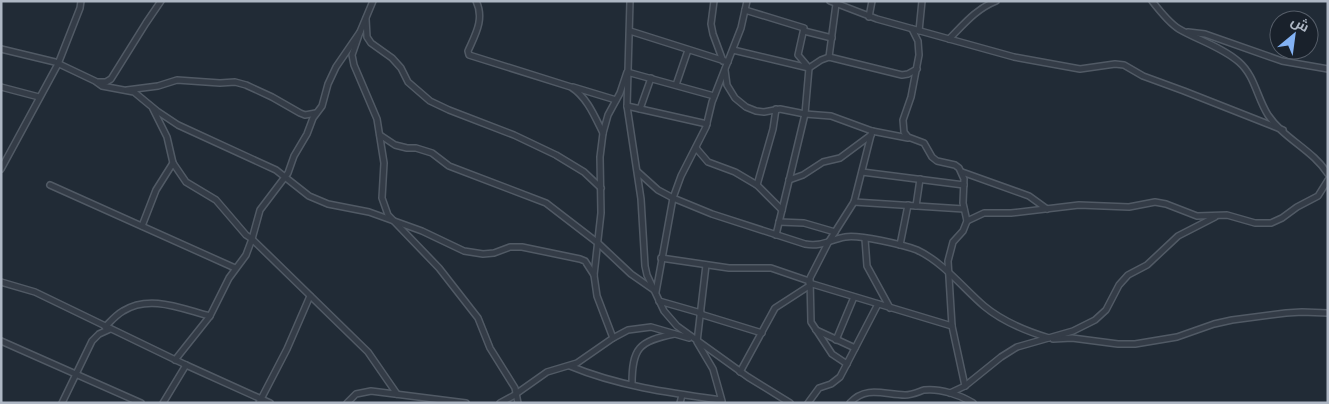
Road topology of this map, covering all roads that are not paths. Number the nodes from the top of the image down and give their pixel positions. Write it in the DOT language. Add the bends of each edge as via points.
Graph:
graph roads {
  1 [pos="81,1"];
  2 [pos="161,1"];
  3 [pos="373,1"];
  4 [pos="476,1"];
  5 [pos="630,1"];
  6 [pos="714,1"];
  7 [pos="747,1"];
  8 [pos="830,1"];
  9 [pos="872,1"];
  10 [pos="922,1"];
  11 [pos="996,1"];
  12 [pos="1152,1"];
  13 [pos="836,4"];
  14 [pos="844,4"];
  15 [pos="745,10"];
  16 [pos="869,17"];
  17 [pos="366,18"];
  18 [pos="912,29"];
  19 [pos="630,31"];
  20 [pos="804,31"];
  21 [pos="919,31"];
  22 [pos="1185,31"];
  23 [pos="360,32"];
  24 [pos="832,38"];
  25 [pos="949,39"];
  26 [pos="1,49"];
  27 [pos="688,50"];
  28 [pos="732,50"];
  29 [pos="829,57"];
  30 [pos="725,62"];
  31 [pos="58,64"];
  32 [pos="809,68"];
  33 [pos="1328,69"];
  34 [pos="724,70"];
  35 [pos="917,70"];
  36 [pos="627,72"];
  37 [pos="651,78"];
  38 [pos="95,81"];
  39 [pos="676,85"];
  40 [pos="571,86"];
  41 [pos="1,87"];
  42 [pos="126,90"];
  43 [pos="714,96"];
  44 [pos="39,97"];
  45 [pos="616,100"];
  46 [pos="627,106"];
  47 [pos="152,107"];
  48 [pos="640,109"];
  49 [pos="776,109"];
  50 [pos="317,112"];
  51 [pos="805,114"];
  52 [pos="707,124"];
  53 [pos="1283,130"];
  54 [pos="603,133"];
  55 [pos="871,133"];
  56 [pos="380,135"];
  57 [pos="911,139"];
  58 [pos="696,148"];
  59 [pos="173,163"];
  60 [pos="1,169"];
  61 [pos="638,172"];
  62 [pos="862,172"];
  63 [pos="962,172"];
  64 [pos="1328,174"];
  65 [pos="286,177"];
  66 [pos="920,179"];
  67 [pos="789,180"];
  68 [pos="1328,180"];
  69 [pos="964,184"];
  70 [pos="50,185"];
  71 [pos="757,185"];
  72 [pos="600,188"];
  73 [pos="673,198"];
  74 [pos="854,202"];
  75 [pos="908,205"];
  76 [pos="916,206"];
  77 [pos="964,209"];
  78 [pos="1047,209"];
  79 [pos="782,210"];
  80 [pos="1220,216"];
  81 [pos="967,221"];
  82 [pos="395,222"];
  83 [pos="780,222"];
  84 [pos="142,226"];
  85 [pos="835,232"];
  86 [pos="776,235"];
  87 [pos="252,239"];
  88 [pos="865,239"];
  89 [pos="598,243"];
  90 [pos="828,243"];
  91 [pos="900,245"];
  92 [pos="661,258"];
  93 [pos="706,265"];
  94 [pos="235,268"];
  95 [pos="948,273"];
  96 [pos="594,274"];
  97 [pos="1,282"];
  98 [pos="809,283"];
  99 [pos="655,291"];
  100 [pos="310,296"];
  101 [pos="854,297"];
  102 [pos="659,301"];
  103 [pos="878,304"];
  104 [pos="890,308"];
  105 [pos="700,313"];
  106 [pos="1328,313"];
  107 [pos="210,316"];
  108 [pos="952,326"];
  109 [pos="108,328"];
  110 [pos="815,330"];
  111 [pos="676,333"];
  112 [pos="762,333"];
  113 [pos="613,338"];
  114 [pos="1049,338"];
  115 [pos="1042,339"];
  116 [pos="696,340"];
  117 [pos="836,340"];
  118 [pos="1,341"];
  119 [pos="855,348"];
  120 [pos="175,360"];
  121 [pos="847,364"];
  122 [pos="186,365"];
  123 [pos="570,366"];
  124 [pos="740,372"];
  125 [pos="76,375"];
  126 [pos="632,384"];
  127 [pos="965,386"];
  128 [pos="950,393"];
  129 [pos="397,394"];
  130 [pos="517,394"];
  131 [pos="682,395"];
  132 [pos="260,401"];
  133 [pos="722,401"];
  134 [pos="62,403"];
  135 [pos="141,403"];
  136 [pos="163,403"];
  137 [pos="270,403"];
  138 [pos="347,403"];
  139 [pos="466,403"];
  140 [pos="500,403"];
  141 [pos="518,403"];
  142 [pos="680,403"];
  143 [pos="790,403"];
  144 [pos="808,403"];
  145 [pos="850,403"];
  146 [pos="973,403"];
  1 -- 31 [label="street"];
  2 -- 38 [label="street" via="111,79"];
  3 -- 17 [label="street"];
  4 -- 40 [label="street" via="480,23 469,55"];
  5 -- 19 [label="street"];
  6 -- 30 [label="street" via="711,24"];
  7 -- 15 [label="street"];
  8 -- 13 [label="street"];
  9 -- 16 [label="street"];
  10 -- 21 [label="street"];
  11 -- 25 [label="street" via="975,12"];
  12 -- 22 [label="street" via="1178,29"];
  13 -- 14 [label="street"];
  13 -- 24 [label="street"];
  14 -- 16 [label="street"];
  15 -- 20 [label="street" via="802,27"];
  15 -- 28 [label="street"];
  16 -- 18 [label="street"];
  17 -- 23 [label="street"];
  17 -- 72 [label="street" via="367,37 372,44 386,52 402,68 408,82 430,101 556,155 584,172"];
  18 -- 21 [label="street"];
  18 -- 35 [label="street" via="920,47"];
  19 -- 27 [label="street"];
  19 -- 36 [label="street"];
  20 -- 24 [label="street"];
  20 -- 32 [label="street" via="798,55"];
  21 -- 25 [label="street"];
  22 -- 33 [label="street" via="1205,34 1282,61"];
  22 -- 53 [label="street" via="1243,66 1269,116"];
  23 -- 50 [label="street" via="336,67"];
  23 -- 56 [label="street" via="352,55"];
  24 -- 29 [label="street"];
  25 -- 53 [label="street" via="1014,58 1070,68 1124,65 1143,76"];
  26 -- 31 [label="street"];
  27 -- 30 [label="street"];
  27 -- 39 [label="street"];
  28 -- 30 [label="street"];
  28 -- 32 [label="street"];
  29 -- 32 [label="street"];
  29 -- 35 [label="street" via="902,75"];
  30 -- 34 [label="street"];
  31 -- 38 [label="street"];
  31 -- 44 [label="street"];
  32 -- 51 [label="street"];
  34 -- 43 [label="street"];
  34 -- 49 [label="street" via="730,90 741,103 756,111"];
  35 -- 57 [label="street" via="903,120 904,132"];
  36 -- 37 [label="street"];
  36 -- 45 [label="street"];
  36 -- 46 [label="street"];
  37 -- 39 [label="street"];
  37 -- 48 [label="street"];
  38 -- 42 [label="street" via="102,86"];
  39 -- 43 [label="street"];
  40 -- 45 [label="street"];
  40 -- 54 [label="street" via="585,101"];
  41 -- 44 [label="street"];
  42 -- 47 [label="street" via="134,92"];
  42 -- 50 [label="street" via="177,80 235,82 256,89 305,115"];
  43 -- 52 [label="street"];
  44 -- 60 [label="street"];
  45 -- 54 [label="street"];
  46 -- 48 [label="street"];
  46 -- 61 [label="street"];
  47 -- 59 [label="street" via="166,137"];
  47 -- 65 [label="street" via="178,125"];
  48 -- 52 [label="street"];
  49 -- 51 [label="street"];
  49 -- 71 [label="street"];
  50 -- 65 [label="street"];
  51 -- 55 [label="street" via="837,117"];
  51 -- 67 [label="street"];
  52 -- 58 [label="street"];
  53 -- 64 [label="street" via="1312,154"];
  54 -- 72 [label="street"];
  55 -- 57 [label="street"];
  55 -- 62 [label="street"];
  55 -- 67 [label="street" via="840,158 823,162"];
  56 -- 82 [label="street" via="384,163 382,198 388,215"];
  56 -- 89 [label="street" via="395,145 432,153 449,166 546,203"];
  57 -- 63 [label="street" via="924,144 936,161 955,164"];
  58 -- 71 [label="street" via="708,162"];
  58 -- 73 [label="street"];
  59 -- 84 [label="street" via="156,190"];
  59 -- 87 [label="street" via="186,182 216,200"];
  61 -- 73 [label="street" via="658,190"];
  61 -- 99 [label="street" via="645,266"];
  62 -- 66 [label="street"];
  62 -- 74 [label="street"];
  63 -- 69 [label="street"];
  63 -- 78 [label="street" via="1029,196"];
  65 -- 82 [label="street" via="309,196 328,204 369,212"];
  65 -- 87 [label="street" via="260,210"];
  66 -- 69 [label="street"];
  66 -- 76 [label="street"];
  67 -- 79 [label="street"];
  68 -- 80 [label="street" via="1318,196 1271,223"];
  69 -- 77 [label="street"];
  70 -- 84 [label="street"];
  71 -- 79 [label="street"];
  72 -- 89 [label="street"];
  73 -- 86 [label="street"];
  73 -- 92 [label="street"];
  74 -- 75 [label="street"];
  74 -- 85 [label="street"];
  75 -- 76 [label="street"];
  75 -- 91 [label="street"];
  76 -- 77 [label="street"];
  77 -- 81 [label="street"];
  78 -- 80 [label="street" via="1129,207 1155,202 1197,216"];
  78 -- 81 [label="street" via="984,213"];
  79 -- 83 [label="street"];
  80 -- 114 [label="street" via="1178,236 1148,265 1128,275 1106,310 1095,320"];
  81 -- 95 [label="street" via="953,242"];
  82 -- 96 [label="street" via="464,250 483,254 522,247 580,259"];
  82 -- 130 [label="street" via="439,268 478,318 490,348"];
  83 -- 85 [label="street" via="804,223"];
  83 -- 86 [label="street"];
  84 -- 94 [label="street"];
  85 -- 90 [label="street"];
  86 -- 90 [label="street" via="814,246"];
  87 -- 94 [label="street" via="246,255"];
  87 -- 100 [label="street"];
  88 -- 90 [label="street" via="846,236"];
  88 -- 91 [label="street"];
  88 -- 104 [label="street" via="867,266"];
  89 -- 96 [label="street"];
  89 -- 99 [label="street"];
  90 -- 98 [label="street"];
  91 -- 95 [label="street" via="919,251"];
  92 -- 93 [label="street"];
  92 -- 99 [label="street"];
  93 -- 98 [label="street" via="771,268"];
  93 -- 105 [label="street"];
  94 -- 107 [label="street"];
  95 -- 108 [label="street"];
  95 -- 114 [label="street" via="995,314"];
  96 -- 113 [label="street" via="597,296"];
  97 -- 109 [label="street" via="35,292"];
  98 -- 101 [label="street"];
  98 -- 110 [label="street" via="810,318"];
  98 -- 112 [label="street" via="774,308"];
  99 -- 102 [label="street"];
  100 -- 129 [label="street" via="368,352"];
  100 -- 132 [label="street"];
  101 -- 103 [label="street"];
  101 -- 117 [label="street"];
  102 -- 105 [label="street"];
  102 -- 116 [label="street" via="669,318"];
  103 -- 104 [label="street"];
  103 -- 119 [label="street"];
  104 -- 108 [label="street"];
  105 -- 112 [label="street"];
  105 -- 116 [label="street"];
  106 -- 115 [label="street" via="1302,312 1245,318 1214,324 1176,338 1135,344 1072,338"];
  107 -- 109 [label="street" via="164,304 142,303 122,311"];
  107 -- 120 [label="street"];
  108 -- 127 [label="street"];
  109 -- 120 [label="street"];
  109 -- 125 [label="street" via="92,341"];
  110 -- 117 [label="street"];
  110 -- 121 [label="street" via="832,354"];
  111 -- 113 [label="street" via="644,327 628,330"];
  111 -- 116 [label="street"];
  111 -- 126 [label="street" via="656,337 643,344 633,358"];
  112 -- 124 [label="street"];
  113 -- 123 [label="street"];
  114 -- 115 [label="street"];
  115 -- 127 [label="street" via="1009,352"];
  116 -- 124 [label="street"];
  116 -- 133 [label="street" via="713,369"];
  117 -- 119 [label="street"];
  118 -- 125 [label="street"];
  119 -- 121 [label="street"];
  120 -- 122 [label="street"];
  121 -- 144 [label="street" via="837,380 819,388"];
  122 -- 132 [label="street"];
  122 -- 136 [label="street"];
  123 -- 126 [label="street" via="600,378"];
  123 -- 130 [label="street" via="546,372"];
  124 -- 143 [label="street"];
  125 -- 134 [label="street"];
  125 -- 135 [label="street"];
  126 -- 131 [label="street"];
  127 -- 128 [label="street"];
  128 -- 145 [label="street" via="929,390 905,395 869,392 857,396"];
  128 -- 146 [label="street"];
  129 -- 138 [label="street" via="363,392 353,395"];
  129 -- 139 [label="street"];
  130 -- 140 [label="street"];
  130 -- 141 [label="street"];
  131 -- 133 [label="street"];
  131 -- 142 [label="street"];
  132 -- 137 [label="street"];
}
